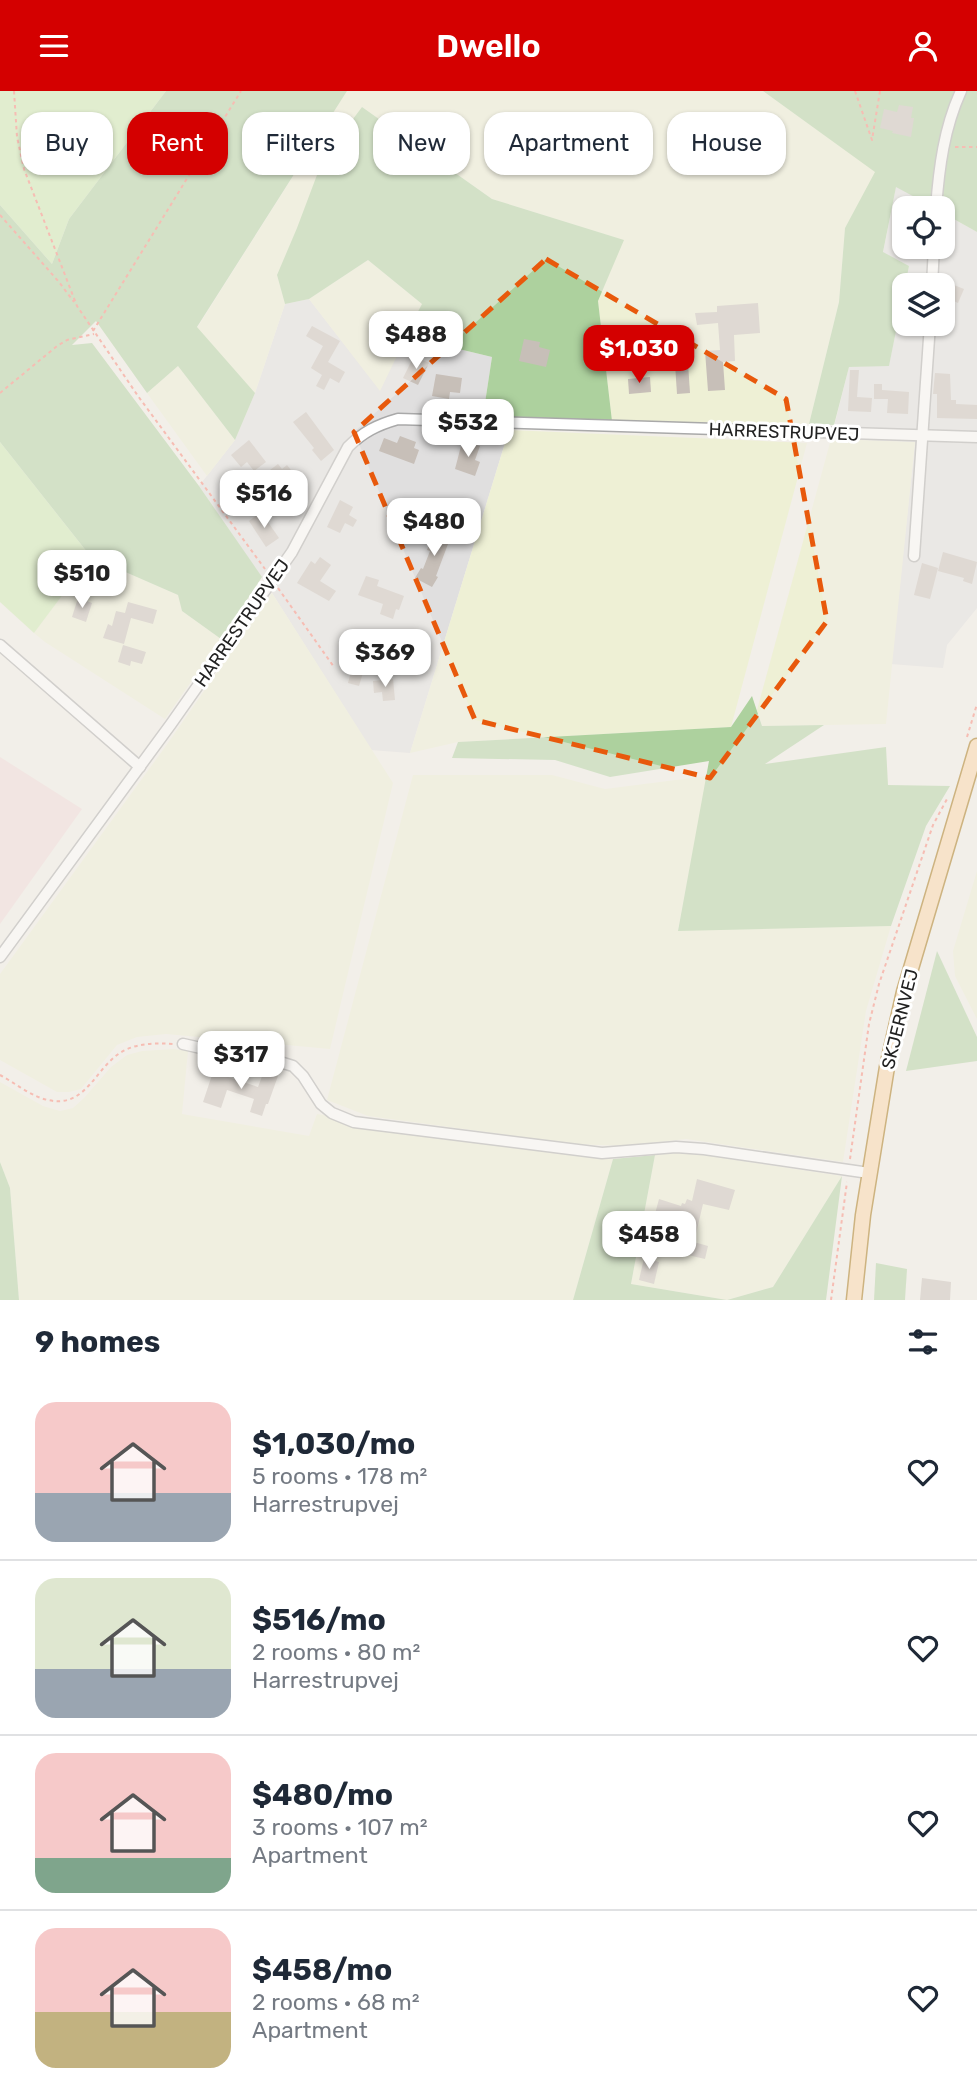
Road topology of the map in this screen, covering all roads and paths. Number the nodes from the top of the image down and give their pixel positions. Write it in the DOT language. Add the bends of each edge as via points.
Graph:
graph roads {
  1 [pos="14,91"];
  2 [pos="241,91"];
  3 [pos="855,91"];
  4 [pos="880,91"];
  5 [pos="961,91"];
  6 [pos="943,147"];
  7 [pos="977,147"];
  8 [pos="937,196"];
  9 [pos="0,215"];
  10 [pos="77,306"];
  11 [pos="94,332"];
  12 [pos="929,336"];
  13 [pos="0,393"];
  14 [pos="923,436"];
  15 [pos="977,437"];
  16 [pos="914,556"];
  17 [pos="272,579"];
  18 [pos="0,645"];
  19 [pos="334,667"];
  20 [pos="977,746"];
  21 [pos="140,767"];
  22 [pos="0,957"];
  23 [pos="183,1044"];
  24 [pos="0,1075"];
  25 [pos="869,1173"];
  26 [pos="854,1300"];
  1 -- 10 [label="path" via="23,169"];
  2 -- 11 [label="path"];
  3 -- 4 [label="path" via="872,140"];
  5 -- 6 [label="street"];
  6 -- 7 [label="path"];
  6 -- 8 [label="street"];
  9 -- 10 [label="path"];
  10 -- 11 [label="path"];
  11 -- 13 [label="path" via="67,340"];
  11 -- 17 [label="path"];
  12 -- 14 [label="street"];
  14 -- 15 [label="street, HARRESTRUPVEJ"];
  14 -- 16 [label="street"];
  14 -- 17 [label="street, HARRESTRUPVEJ" via="398,419 377,425 348,447 292,552"];
  17 -- 19 [label="path"];
  17 -- 21 [label="street, HARRESTRUPVEJ"];
  18 -- 21 [label="street"];
  20 -- 25 [label="main road, SKJERNVEJ" via="904,992"];
  21 -- 22 [label="street, HARRESTRUPVEJ"];
  23 -- 24 [label="path" via="148,1044 125,1050 67,1102 44,1100"];
  23 -- 25 [label="street" via="293,1066 321,1104 354,1122 602,1153 704,1149"];
  25 -- 26 [label="main road, SKJERNVEJ"];
}
